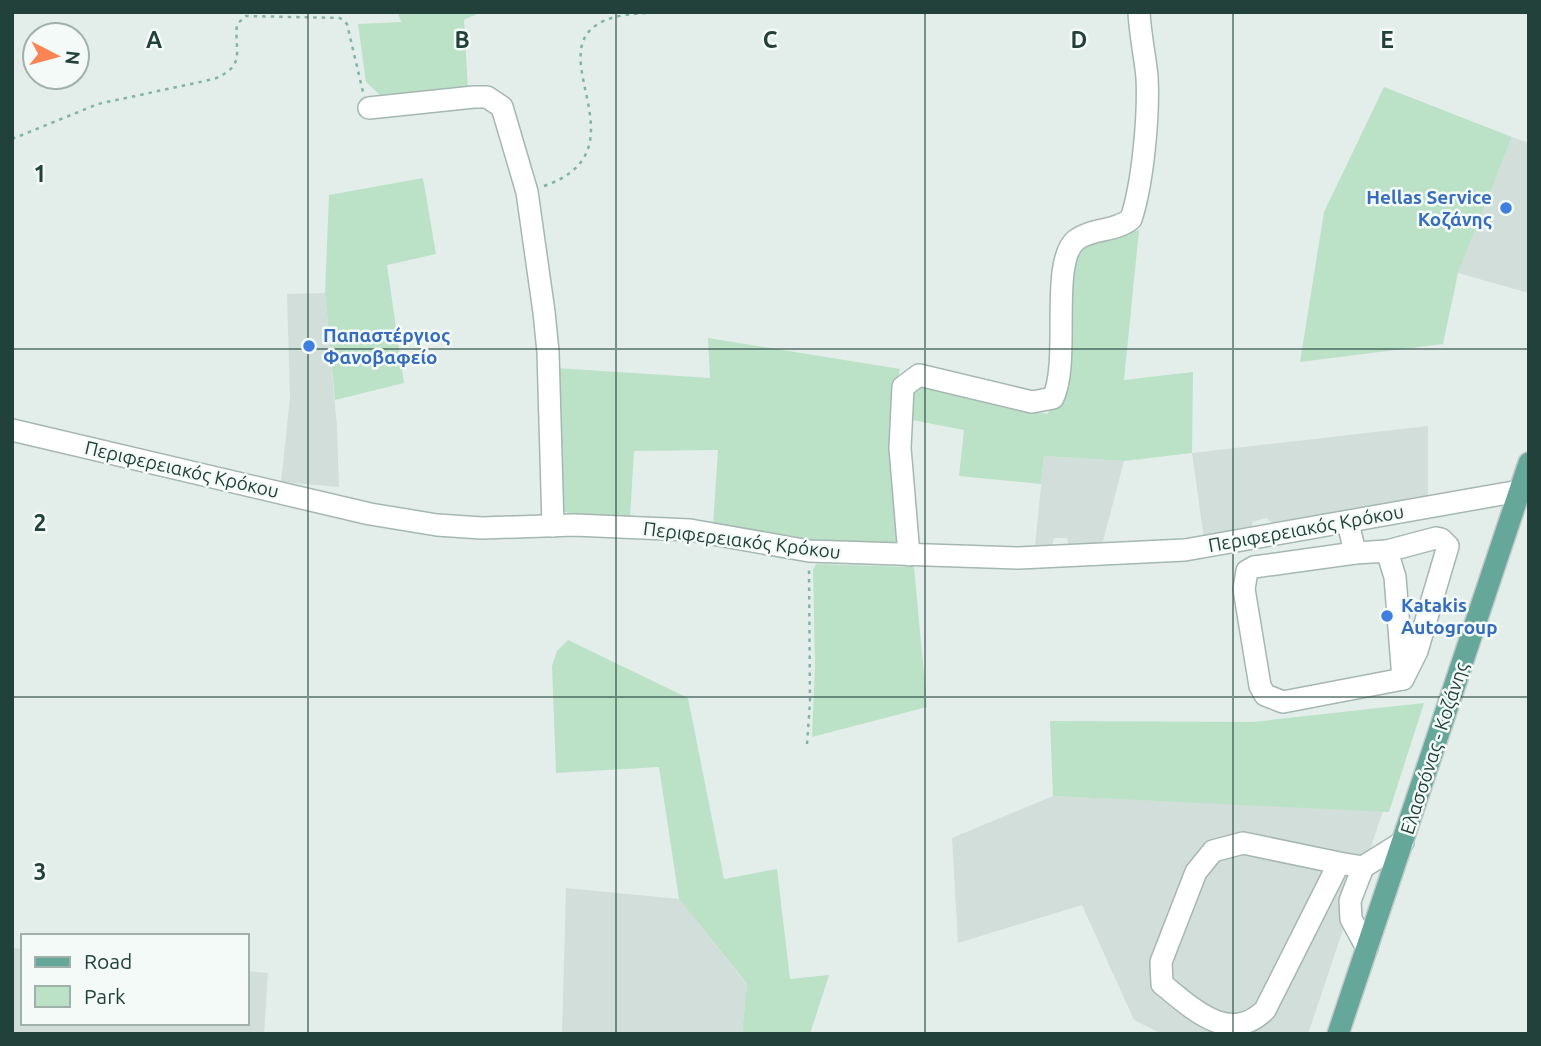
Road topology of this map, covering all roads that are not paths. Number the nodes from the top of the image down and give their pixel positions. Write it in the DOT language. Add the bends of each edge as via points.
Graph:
graph roads {
  1 [pos="1139,12"];
  2 [pos="369,108"];
  3 [pos="12,429"];
  4 [pos="1526,476"];
  5 [pos="1348,522"];
  6 [pos="553,526"];
  7 [pos="1387,551"];
  8 [pos="1355,553"];
  9 [pos="909,555"];
  10 [pos="1403,679"];
  11 [pos="1403,842"];
  12 [pos="1339,863"];
  13 [pos="1363,867"];
  14 [pos="1367,948"];
  15 [pos="1338,1034"];
  1 -- 9 [label="street" via="1146,92 1131,219 1080,238 1069,247 1061,303 1059,379 1053,398 1032,402 919,375 903,387 900,448"];
  2 -- 6 [label="street" via="474,97 495,101 507,120 527,192 548,352"];
  3 -- 6 [label="street, Περιφερειακός Κρόκου" via="381,516 464,527"];
  4 -- 5 [label="street, Περιφερειακός Κρόκου"];
  4 -- 11 [label="main road, Ελασσόνας - Κοζάνης"];
  5 -- 8 [label="street"];
  5 -- 9 [label="street, Περιφερειακός Κρόκου" via="1143,554"];
  6 -- 9 [label="street, Περιφερειακός Κρόκου" via="690,530 809,551"];
  7 -- 8 [label="street"];
  7 -- 10 [label="street" via="1395,577"];
  7 -- 10 [label="street" via="1436,538 1448,546 1418,651"];
  8 -- 10 [label="street" via="1247,571 1244,589 1260,686 1265,695 1283,702"];
  11 -- 13 [label="street"];
  11 -- 14 [label="main road, Ελασσόνας - Κοζάνης"];
  12 -- 12 [label="street" via="1265,1010 1253,1021 1231,1027 1219,1023 1163,984 1161,962 1196,872 1213,851 1243,843"];
  12 -- 13 [label="street"];
  13 -- 14 [label="street" via="1349,911"];
  14 -- 15 [label="main road, Ελασσόνας - Κοζάνης"];
}
